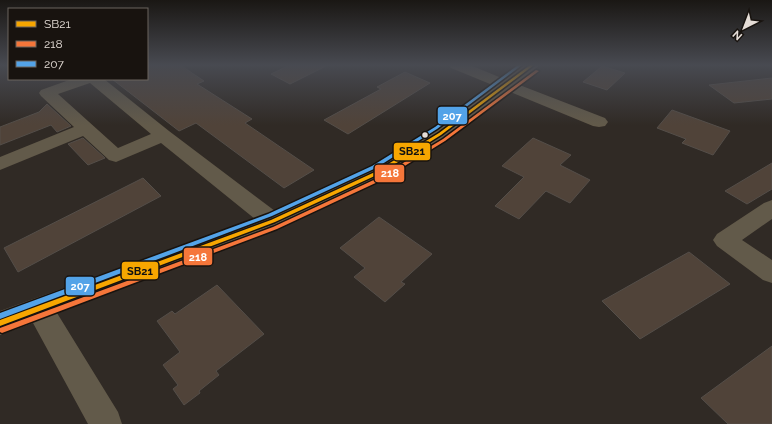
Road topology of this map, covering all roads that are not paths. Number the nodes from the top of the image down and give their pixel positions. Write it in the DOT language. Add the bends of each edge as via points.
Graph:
graph roads {
  1 [pos="70,85"];
  2 [pos="102,85"];
  3 [pos="507,85"];
  4 [pos="599,122"];
  5 [pos="86,128"];
  6 [pos="163,135"];
  7 [pos="0,164"];
  8 [pos="772,208"];
  9 [pos="273,222"];
  10 [pos="772,273"];
  11 [pos="40,309"];
  12 [pos="0,323"];
  13 [pos="106,424"];
  1 -- 5 [label="street" via="47,93"];
  2 -- 6 [label="street"];
  3 -- 4 [label="street"];
  3 -- 9 [label="street" via="440,134 377,173"];
  5 -- 6 [label="street" via="116,156"];
  5 -- 7 [label="street"];
  6 -- 9 [label="street"];
  8 -- 10 [label="street" via="725,240"];
  9 -- 11 [label="street"];
  11 -- 12 [label="street"];
  11 -- 13 [label="street"];
}
